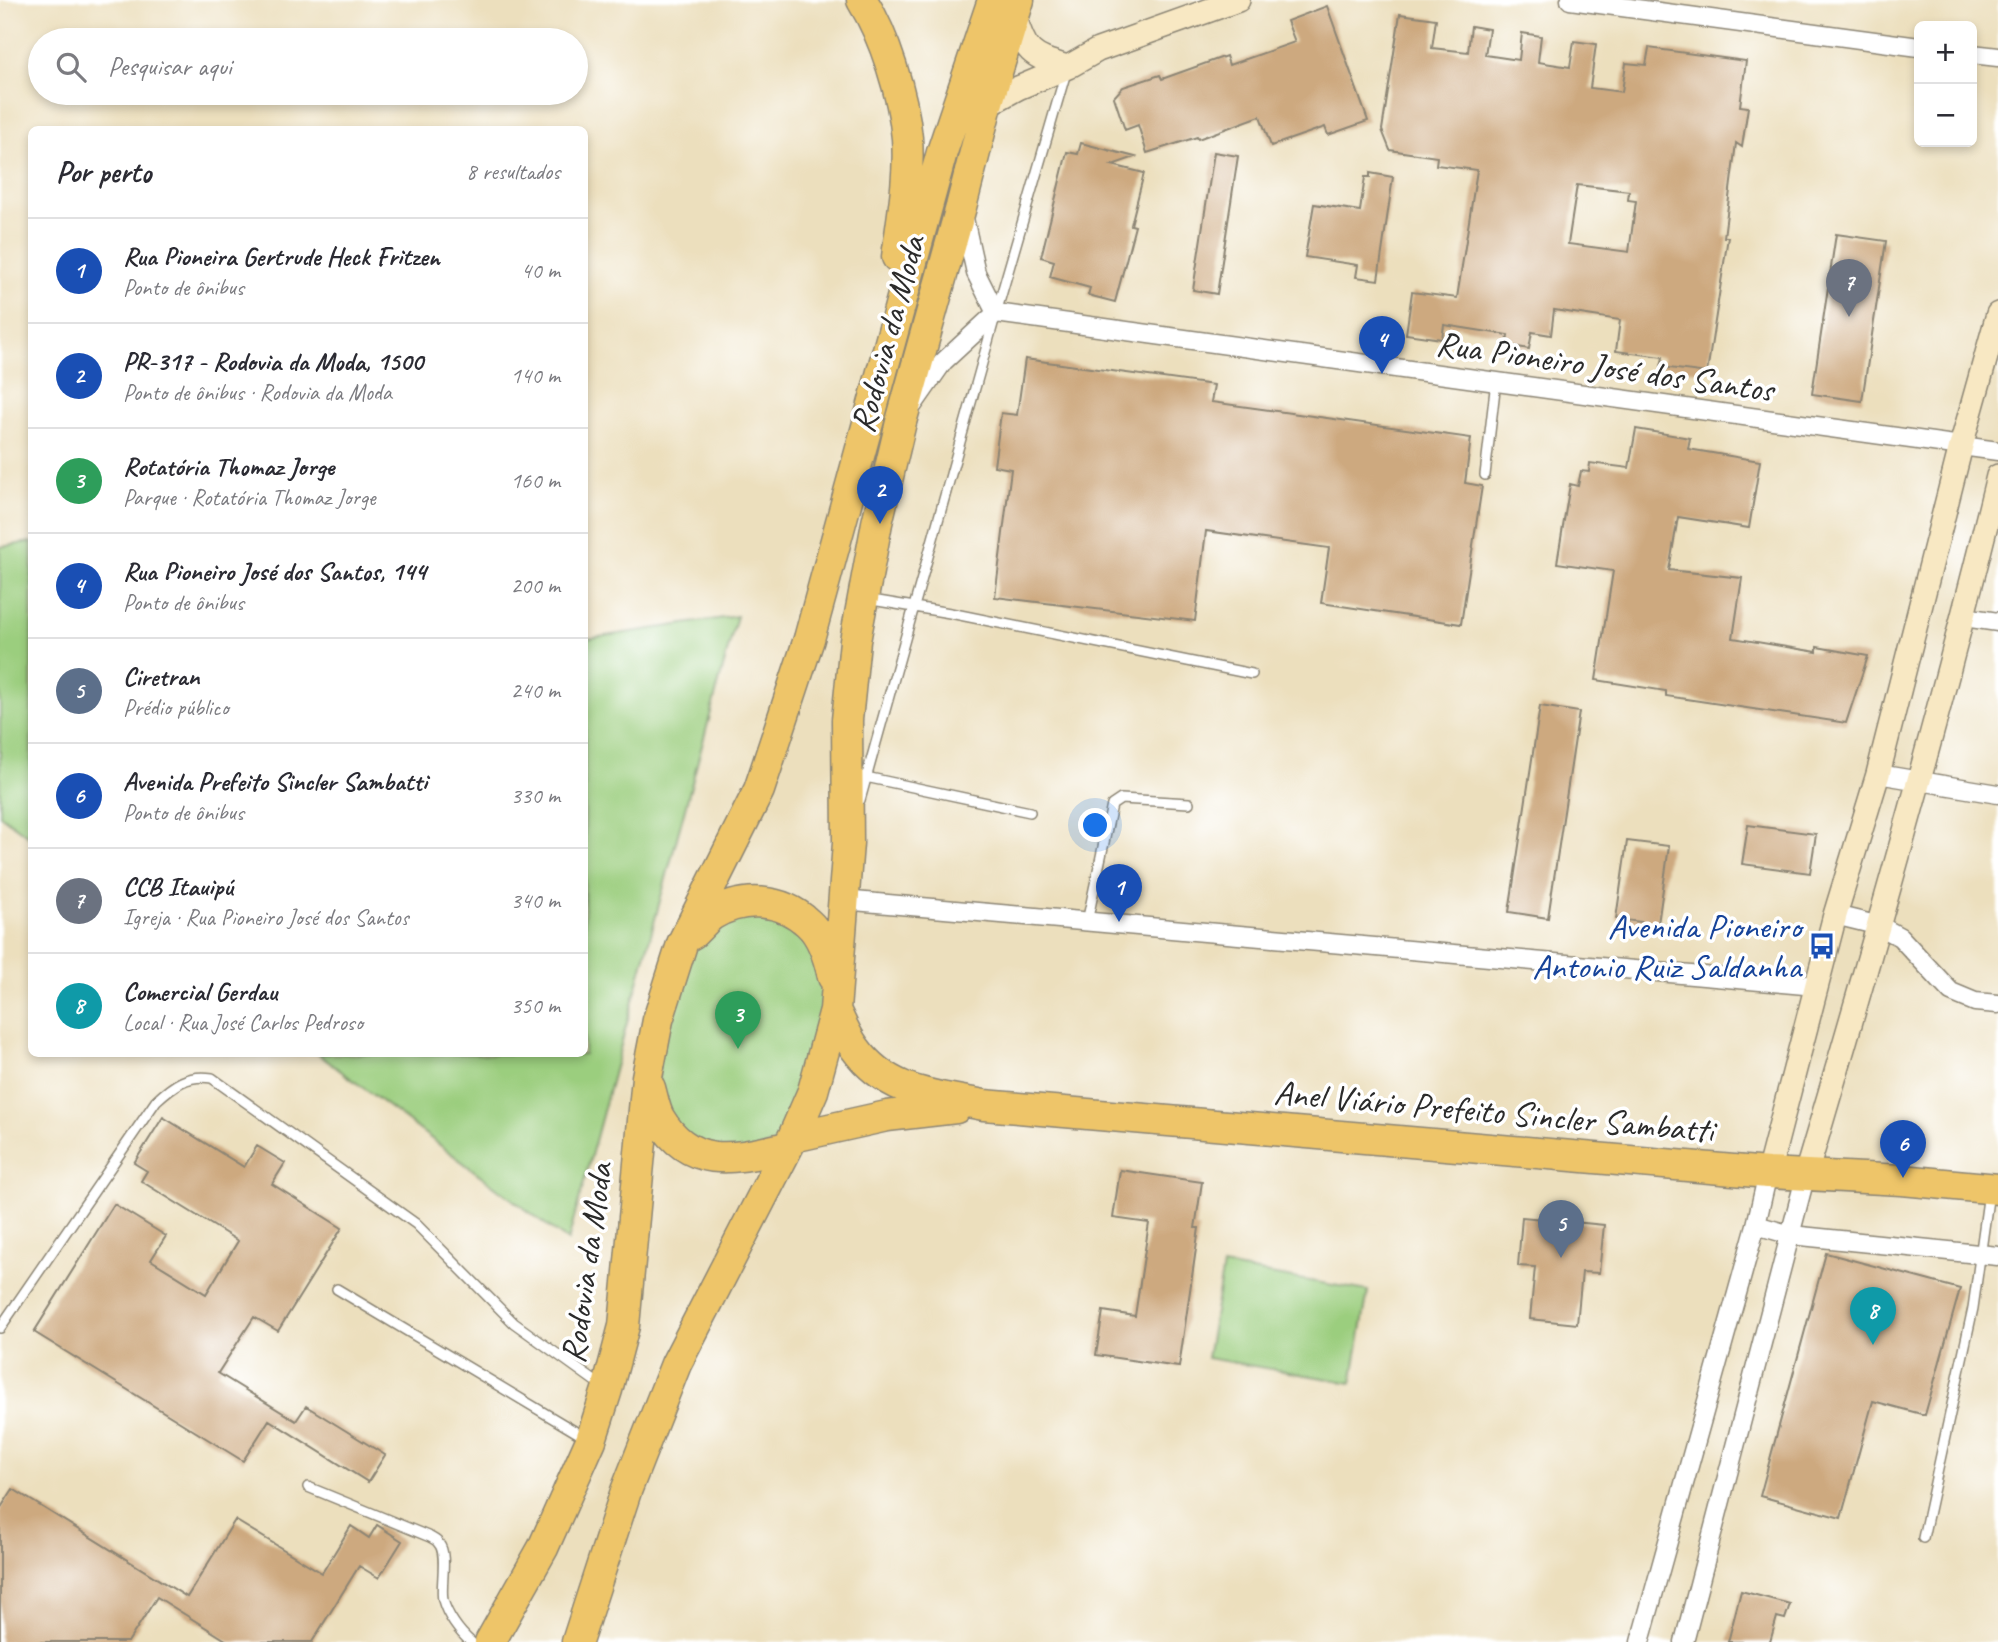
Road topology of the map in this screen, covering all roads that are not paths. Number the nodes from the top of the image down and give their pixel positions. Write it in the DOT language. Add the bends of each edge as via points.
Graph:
graph roads {
  1 [pos="862,0"];
  2 [pos="1238,0"];
  3 [pos="1570,0"];
  4 [pos="1008,5"];
  5 [pos="1914,46"];
  6 [pos="1977,55"];
  7 [pos="1998,57"];
  8 [pos="1068,67"];
  9 [pos="987,105"];
  10 [pos="961,207"];
  11 [pos="996,313"];
  12 [pos="1998,314"];
  13 [pos="882,370"];
  14 [pos="1496,381"];
  15 [pos="901,422"];
  16 [pos="1961,446"];
  17 [pos="1998,451"];
  18 [pos="1485,475"];
  19 [pos="1998,476"];
  20 [pos="863,599"];
  21 [pos="914,606"];
  22 [pos="1964,617"];
  23 [pos="1998,622"];
  24 [pos="1252,674"];
  25 [pos="1878,774"];
  26 [pos="857,775"];
  27 [pos="1919,782"];
  28 [pos="1998,794"];
  29 [pos="1189,803"];
  30 [pos="1030,811"];
  31 [pos="843,900"];
  32 [pos="1835,915"];
  33 [pos="1087,922"];
  34 [pos="1880,926"];
  35 [pos="682,944"];
  36 [pos="1816,986"];
  37 [pos="835,999"];
  38 [pos="1998,1004"];
  39 [pos="647,1077"];
  40 [pos="984,1105"];
  41 [pos="790,1142"];
  42 [pos="1768,1173"];
  43 [pos="1806,1174"];
  44 [pos="1994,1188"];
  45 [pos="1756,1225"];
  46 [pos="1791,1235"];
  47 [pos="1989,1255"];
  48 [pos="337,1289"];
  49 [pos="0,1328"];
  50 [pos="607,1390"];
  51 [pos="591,1440"];
  52 [pos="308,1488"];
  53 [pos="1923,1538"];
  54 [pos="471,1642"];
  55 [pos="489,1642"];
  56 [pos="577,1642"];
  57 [pos="1640,1642"];
  58 [pos="1684,1642"];
  1 -- 13 [label="highway" via="893,70 907,138 905,200"];
  2 -- 8 [label="street" via="1109,46"];
  3 -- 5 [label="street"];
  4 -- 8 [label="street" via="1030,53"];
  4 -- 9 [label="highway, Rodovia da Moda"];
  4 -- 13 [label="highway, Rodovia da Moda" via="942,152"];
  6 -- 7 [label="street"];
  8 -- 9 [label="street"];
  8 -- 11 [label="lane"];
  9 -- 10 [label="highway, Rodovia da Moda"];
  10 -- 11 [label="street" via="976,273"];
  10 -- 15 [label="highway, Rodovia da Moda"];
  11 -- 14 [label="street, Rua Pioneiro José dos Santos"];
  11 -- 15 [label="street" via="943,362"];
  11 -- 21 [label="lane"];
  12 -- 16 [label="street"];
  13 -- 35 [label="highway, Rodovia da Moda" via="809,639 759,790"];
  14 -- 16 [label="street, Rua Pioneiro José dos Santos"];
  14 -- 18 [label="lane"];
  15 -- 20 [label="highway, Rodovia da Moda"];
  16 -- 17 [label="street, Rua Pioneiro José dos Santos"];
  16 -- 25 [label="street"];
  19 -- 22 [label="street"];
  20 -- 21 [label="lane"];
  20 -- 26 [label="highway, Rodovia da Moda" via="847,720"];
  21 -- 24 [label="lane"];
  21 -- 26 [label="lane"];
  22 -- 23 [label="street"];
  22 -- 27 [label="street"];
  25 -- 27 [label="street"];
  25 -- 32 [label="street"];
  26 -- 30 [label="lane"];
  26 -- 31 [label="highway, Rodovia da Moda"];
  27 -- 28 [label="street"];
  27 -- 34 [label="street"];
  29 -- 33 [label="lane" via="1121,799 1112,805"];
  31 -- 33 [label="street"];
  31 -- 37 [label="highway, Rodovia da Moda"];
  32 -- 34 [label="street"];
  32 -- 36 [label="street"];
  33 -- 36 [label="street"];
  34 -- 38 [label="street" via="1900,937 1951,992 1975,1002"];
  34 -- 43 [label="street"];
  35 -- 37 [label="highway" via="711,916 737,903 762,902 789,909 810,924 828,955"];
  35 -- 39 [label="highway" via="658,1020"];
  36 -- 42 [label="street"];
  37 -- 40 [label="highway, Anel Viário Prefeito Sincler Sambatti" via="855,1048 877,1073 905,1089"];
  37 -- 41 [label="highway" via="813,1091"];
  39 -- 41 [label="highway" via="659,1118 695,1153 729,1159"];
  39 -- 50 [label="highway, Rodovia da Moda" via="624,1326"];
  40 -- 41 [label="highway, Anel Viário Prefeito Sincler Sambatti" via="887,1116"];
  40 -- 42 [label="highway, Anel Viário Prefeito Sincler Sambatti"];
  41 -- 56 [label="highway" via="676,1364 626,1491"];
  42 -- 43 [label="highway, Anel Viário Prefeito Sincler Sambatti"];
  42 -- 45 [label="street"];
  43 -- 44 [label="highway, Anel Viário Prefeito Sincler Sambatti"];
  43 -- 46 [label="street"];
  44 -- 47 [label="lane"];
  45 -- 46 [label="street"];
  45 -- 57 [label="street"];
  46 -- 47 [label="street"];
  46 -- 58 [label="street"];
  47 -- 53 [label="lane" via="1973,1308"];
  48 -- 51 [label="lane"];
  49 -- 50 [label="lane" via="156,1101 174,1085 197,1075 212,1078 416,1224 514,1323"];
  50 -- 51 [label="highway, Rodovia da Moda"];
  51 -- 55 [label="highway, Rodovia da Moda" via="543,1548"];
  52 -- 54 [label="lane" via="440,1544 446,1610"];
}
